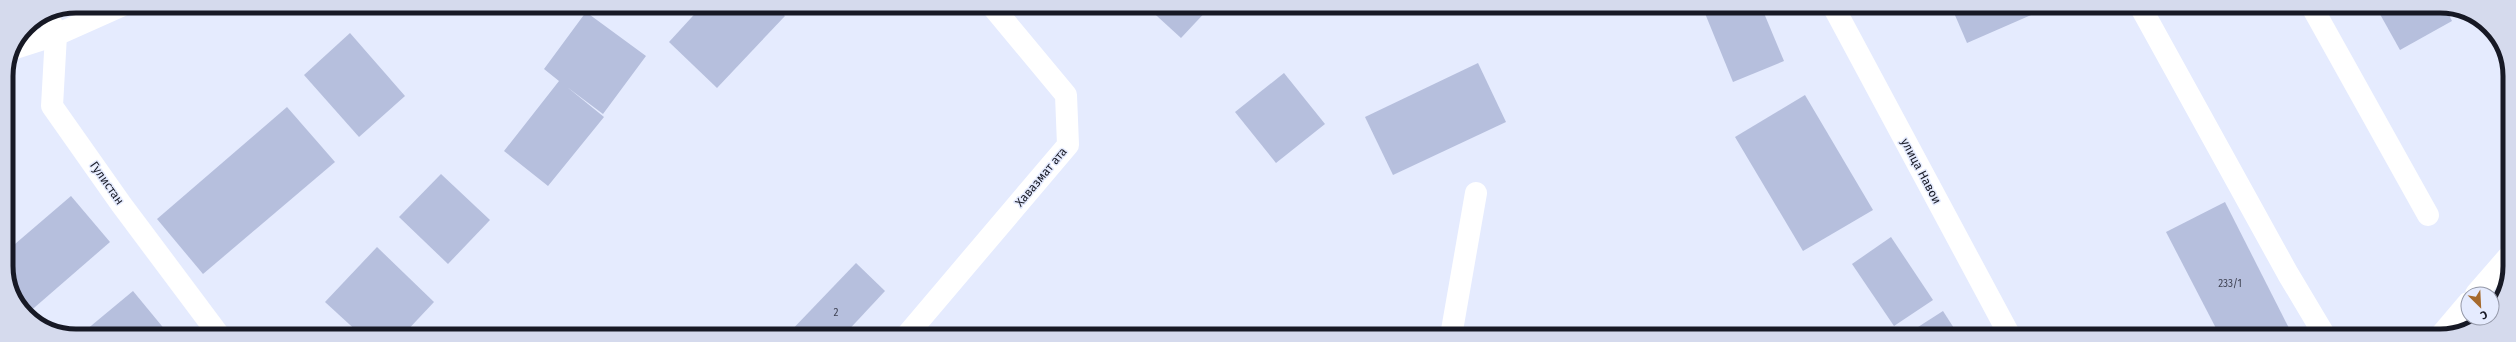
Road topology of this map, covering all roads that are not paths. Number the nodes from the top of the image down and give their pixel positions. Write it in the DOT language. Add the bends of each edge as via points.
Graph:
graph roads {
  1 [pos="105,13"];
  2 [pos="998,13"];
  3 [pos="1837,13"];
  4 [pos="2144,13"];
  5 [pos="2316,13"];
  6 [pos="50,19"];
  7 [pos="56,35"];
  8 [pos="21,46"];
  9 [pos="1476,193"];
  10 [pos="2428,216"];
  11 [pos="2503,263"];
  12 [pos="2483,286"];
  13 [pos="2460,312"];
  14 [pos="2447,328"];
  15 [pos="214,329"];
  16 [pos="912,329"];
  17 [pos="1453,329"];
  18 [pos="2006,329"];
  19 [pos="2321,329"];
  1 -- 7 [label="street"];
  2 -- 16 [label="street, Хавазмат ата" via="1066,95 1068,145"];
  3 -- 18 [label="street, улица Навои"];
  4 -- 19 [label="street"];
  5 -- 10 [label="street"];
  6 -- 7 [label="street, Гулистан"];
  7 -- 8 [label="street"];
  7 -- 15 [label="street, Гулистан" via="52,106"];
  9 -- 17 [label="street"];
  11 -- 12 [label="street"];
  13 -- 14 [label="street"];
}
